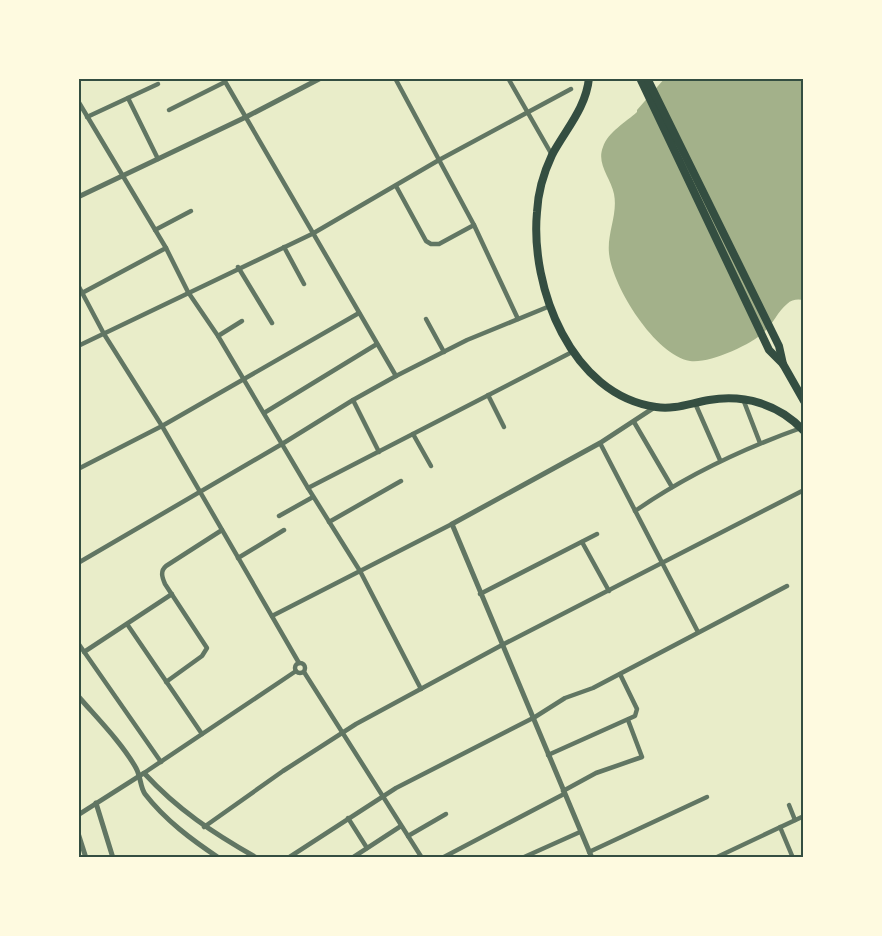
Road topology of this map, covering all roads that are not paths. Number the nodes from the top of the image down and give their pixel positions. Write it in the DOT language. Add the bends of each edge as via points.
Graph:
graph roads {
  1 [pos="307,78"];
  2 [pos="321,78"];
  3 [pos="395,78"];
  4 [pos="508,78"];
  5 [pos="640,78"];
  6 [pos="647,78"];
  7 [pos="590,79"];
  8 [pos="224,80"];
  9 [pos="158,84"];
  10 [pos="311,84"];
  11 [pos="571,89"];
  12 [pos="128,98"];
  13 [pos="78,101"];
  14 [pos="169,110"];
  15 [pos="527,113"];
  16 [pos="87,117"];
  17 [pos="246,117"];
  18 [pos="552,155"];
  19 [pos="158,159"];
  20 [pos="440,160"];
  21 [pos="123,176"];
  22 [pos="396,186"];
  23 [pos="78,197"];
  24 [pos="191,211"];
  25 [pos="474,225"];
  26 [pos="155,230"];
  27 [pos="312,234"];
  28 [pos="284,247"];
  29 [pos="165,248"];
  30 [pos="238,267"];
  31 [pos="304,284"];
  32 [pos="78,285"];
  33 [pos="189,292"];
  34 [pos="82,293"];
  35 [pos="549,306"];
  36 [pos="359,313"];
  37 [pos="426,319"];
  38 [pos="518,319"];
  39 [pos="242,321"];
  40 [pos="272,323"];
  41 [pos="104,334"];
  42 [pos="218,336"];
  43 [pos="377,344"];
  44 [pos="78,346"];
  45 [pos="573,351"];
  46 [pos="444,352"];
  47 [pos="783,366"];
  48 [pos="396,376"];
  49 [pos="244,379"];
  50 [pos="488,395"];
  51 [pos="743,399"];
  52 [pos="352,400"];
  53 [pos="804,401"];
  54 [pos="695,403"];
  55 [pos="655,407"];
  56 [pos="264,413"];
  57 [pos="634,422"];
  58 [pos="162,426"];
  59 [pos="504,427"];
  60 [pos="803,429"];
  61 [pos="413,434"];
  62 [pos="600,443"];
  63 [pos="759,443"];
  64 [pos="282,444"];
  65 [pos="379,452"];
  66 [pos="720,460"];
  67 [pos="431,466"];
  68 [pos="78,469"];
  69 [pos="401,481"];
  70 [pos="672,487"];
  71 [pos="308,488"];
  72 [pos="804,490"];
  73 [pos="200,492"];
  74 [pos="314,497"];
  75 [pos="635,511"];
  76 [pos="279,516"];
  77 [pos="329,522"];
  78 [pos="452,524"];
  79 [pos="222,530"];
  80 [pos="284,531"];
  81 [pos="597,534"];
  82 [pos="582,542"];
  83 [pos="238,558"];
  84 [pos="78,563"];
  85 [pos="662,563"];
  86 [pos="360,571"];
  87 [pos="787,586"];
  88 [pos="609,591"];
  89 [pos="172,594"];
  90 [pos="480,594"];
  91 [pos="272,616"];
  92 [pos="127,624"];
  93 [pos="698,632"];
  94 [pos="78,643"];
  95 [pos="502,645"];
  96 [pos="84,652"];
  97 [pos="299,663"];
  98 [pos="296,671"];
  99 [pos="304,672"];
  100 [pos="620,674"];
  101 [pos="166,682"];
  102 [pos="421,688"];
  103 [pos="78,696"];
  104 [pos="533,718"];
  105 [pos="628,720"];
  106 [pos="342,732"];
  107 [pos="202,734"];
  108 [pos="548,755"];
  109 [pos="161,762"];
  110 [pos="142,774"];
  111 [pos="564,792"];
  112 [pos="382,795"];
  113 [pos="707,797"];
  114 [pos="96,803"];
  115 [pos="789,805"];
  116 [pos="446,814"];
  117 [pos="78,815"];
  118 [pos="804,816"];
  119 [pos="348,818"];
  120 [pos="795,820"];
  121 [pos="401,826"];
  122 [pos="204,827"];
  123 [pos="780,827"];
  124 [pos="580,832"];
  125 [pos="78,833"];
  126 [pos="408,836"];
  127 [pos="367,848"];
  128 [pos="590,855"];
  129 [pos="532,856"];
  130 [pos="86,858"];
  131 [pos="113,858"];
  132 [pos="219,858"];
  133 [pos="257,858"];
  134 [pos="288,858"];
  135 [pos="352,858"];
  136 [pos="423,858"];
  137 [pos="442,858"];
  138 [pos="522,858"];
  139 [pos="715,858"];
  140 [pos="793,858"];
  1 -- 10 [label="street"];
  2 -- 10 [label="street"];
  3 -- 20 [label="street"];
  4 -- 15 [label="street"];
  5 -- 47 [label="highway" via="769,350"];
  6 -- 47 [label="highway" via="779,346"];
  7 -- 18 [label="highway" via="582,106"];
  8 -- 14 [label="street"];
  8 -- 17 [label="street"];
  9 -- 12 [label="street"];
  10 -- 17 [label="street"];
  11 -- 15 [label="street"];
  12 -- 16 [label="street"];
  12 -- 19 [label="street"];
  13 -- 16 [label="street"];
  15 -- 18 [label="street"];
  15 -- 20 [label="street"];
  16 -- 21 [label="street"];
  17 -- 19 [label="street"];
  17 -- 27 [label="street"];
  18 -- 35 [label="highway" via="540,192 536,231 538,261"];
  19 -- 21 [label="street"];
  20 -- 22 [label="street"];
  20 -- 25 [label="street"];
  21 -- 23 [label="street"];
  21 -- 26 [label="street"];
  22 -- 25 [label="street" via="430,244 439,244"];
  22 -- 27 [label="street"];
  24 -- 26 [label="street"];
  25 -- 38 [label="street"];
  26 -- 29 [label="street"];
  27 -- 28 [label="street"];
  27 -- 36 [label="street"];
  28 -- 30 [label="street"];
  28 -- 31 [label="street"];
  29 -- 33 [label="street"];
  29 -- 34 [label="street"];
  30 -- 33 [label="street"];
  30 -- 40 [label="street"];
  32 -- 34 [label="street"];
  33 -- 41 [label="street"];
  33 -- 42 [label="street"];
  34 -- 41 [label="street"];
  35 -- 38 [label="street"];
  35 -- 45 [label="highway"];
  36 -- 43 [label="street"];
  36 -- 49 [label="street"];
  37 -- 46 [label="street"];
  38 -- 46 [label="street"];
  39 -- 42 [label="street"];
  41 -- 44 [label="street"];
  41 -- 58 [label="street"];
  42 -- 49 [label="street"];
  43 -- 48 [label="street"];
  43 -- 56 [label="street"];
  45 -- 50 [label="street"];
  45 -- 55 [label="highway" via="614,392"];
  46 -- 48 [label="street"];
  47 -- 53 [label="highway"];
  48 -- 52 [label="street"];
  49 -- 56 [label="street"];
  49 -- 58 [label="street"];
  50 -- 59 [label="street"];
  50 -- 61 [label="street"];
  51 -- 54 [label="highway"];
  51 -- 60 [label="highway" via="763,403"];
  51 -- 63 [label="street"];
  52 -- 64 [label="street"];
  52 -- 65 [label="street"];
  54 -- 55 [label="highway"];
  54 -- 66 [label="street"];
  55 -- 57 [label="street"];
  56 -- 64 [label="street"];
  57 -- 62 [label="street"];
  57 -- 70 [label="street"];
  58 -- 68 [label="street"];
  58 -- 73 [label="street"];
  60 -- 63 [label="street"];
  61 -- 65 [label="street"];
  61 -- 67 [label="street"];
  62 -- 75 [label="street"];
  62 -- 78 [label="street"];
  63 -- 66 [label="street"];
  64 -- 71 [label="street"];
  64 -- 73 [label="street"];
  65 -- 71 [label="street"];
  66 -- 70 [label="street"];
  69 -- 77 [label="street"];
  70 -- 75 [label="street"];
  71 -- 74 [label="street"];
  72 -- 85 [label="street"];
  73 -- 79 [label="street"];
  73 -- 84 [label="street"];
  74 -- 76 [label="street"];
  74 -- 77 [label="street"];
  75 -- 85 [label="street"];
  77 -- 86 [label="street"];
  78 -- 86 [label="street"];
  78 -- 90 [label="street"];
  79 -- 83 [label="street"];
  79 -- 89 [label="street" via="164,568 162,577"];
  80 -- 83 [label="street"];
  81 -- 82 [label="street"];
  82 -- 88 [label="street"];
  82 -- 90 [label="street"];
  83 -- 91 [label="street"];
  85 -- 88 [label="street"];
  85 -- 93 [label="street"];
  86 -- 91 [label="street"];
  86 -- 102 [label="street"];
  87 -- 93 [label="street"];
  88 -- 95 [label="street"];
  89 -- 92 [label="street"];
  89 -- 101 [label="street" via="207,648"];
  90 -- 95 [label="street"];
  91 -- 97 [label="street"];
  92 -- 96 [label="street"];
  92 -- 101 [label="street"];
  93 -- 100 [label="street"];
  94 -- 96 [label="street"];
  95 -- 102 [label="street"];
  95 -- 104 [label="street"];
  96 -- 109 [label="street"];
  97 -- 98 [label="street"];
  97 -- 99 [label="street" via="304,665"];
  98 -- 99 [label="street"];
  98 -- 107 [label="street"];
  99 -- 106 [label="street"];
  100 -- 104 [label="street" via="565,698"];
  100 -- 105 [label="street" via="637,711"];
  101 -- 107 [label="street"];
  102 -- 106 [label="street"];
  103 -- 110 [label="street"];
  104 -- 108 [label="street"];
  104 -- 112 [label="street"];
  105 -- 108 [label="street"];
  105 -- 111 [label="street" via="642,757 596,773"];
  106 -- 112 [label="street"];
  106 -- 122 [label="street"];
  107 -- 109 [label="street"];
  108 -- 111 [label="street"];
  109 -- 110 [label="street"];
  110 -- 114 [label="street"];
  110 -- 122 [label="street"];
  110 -- 132 [label="street" via="143,791 153,803"];
  111 -- 124 [label="street"];
  111 -- 137 [label="street"];
  112 -- 119 [label="street"];
  112 -- 121 [label="street"];
  113 -- 128 [label="street"];
  114 -- 117 [label="street"];
  114 -- 131 [label="street"];
  115 -- 120 [label="street"];
  116 -- 126 [label="street"];
  118 -- 120 [label="street"];
  119 -- 127 [label="street"];
  119 -- 134 [label="street"];
  120 -- 123 [label="street"];
  121 -- 126 [label="street"];
  121 -- 127 [label="street"];
  122 -- 133 [label="street"];
  123 -- 139 [label="street"];
  123 -- 140 [label="street"];
  124 -- 128 [label="street"];
  124 -- 129 [label="street"];
  125 -- 130 [label="street"];
  126 -- 136 [label="street"];
  127 -- 135 [label="street"];
  129 -- 138 [label="street"];
}
